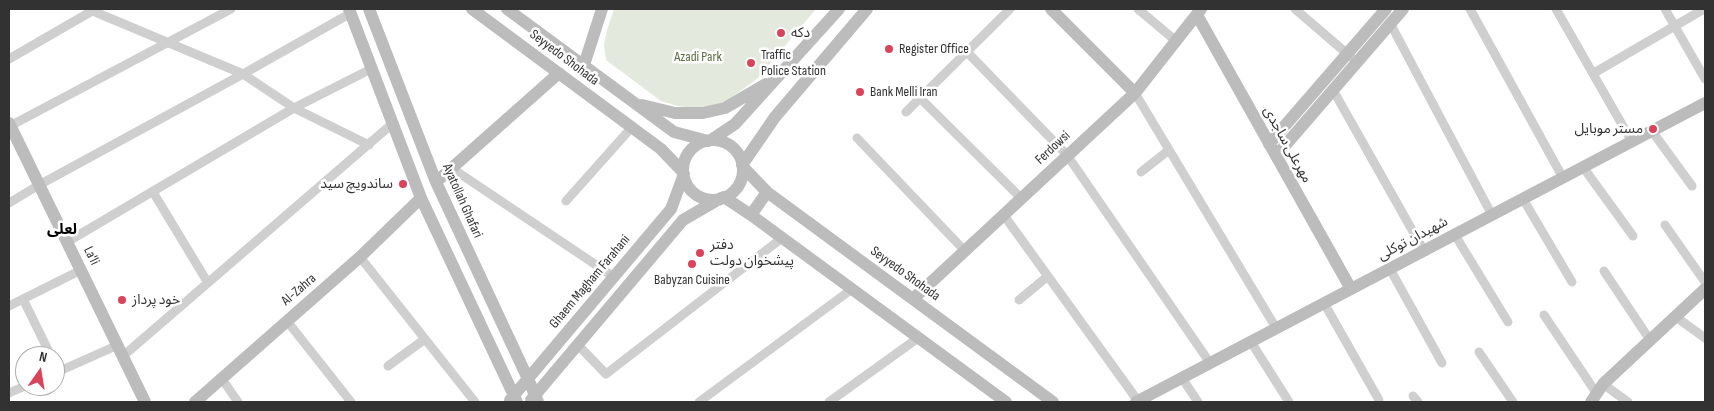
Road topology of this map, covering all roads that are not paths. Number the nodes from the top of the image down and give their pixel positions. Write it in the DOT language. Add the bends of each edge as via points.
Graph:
graph roads {
  1 [pos="232,9"];
  2 [pos="369,9"];
  3 [pos="472,9"];
  4 [pos="507,9"];
  5 [pos="602,9"];
  6 [pos="839,9"];
  7 [pos="867,9"];
  8 [pos="1010,9"];
  9 [pos="1138,9"];
  10 [pos="1294,9"];
  11 [pos="1386,9"];
  12 [pos="1403,9"];
  13 [pos="1470,9"];
  14 [pos="1556,9"];
  15 [pos="1665,9"];
  16 [pos="1704,9"];
  17 [pos="90,10"];
  18 [pos="354,10"];
  19 [pos="1056,11"];
  20 [pos="1199,12"];
  21 [pos="1390,23"];
  22 [pos="1675,26"];
  23 [pos="1176,41"];
  24 [pos="167,43"];
  25 [pos="966,52"];
  26 [pos="1352,58"];
  27 [pos="9,59"];
  28 [pos="584,65"];
  29 [pos="372,69"];
  30 [pos="559,73"];
  31 [pos="243,74"];
  32 [pos="1594,74"];
  33 [pos="781,75"];
  34 [pos="1705,79"];
  35 [pos="1333,90"];
  36 [pos="1135,93"];
  37 [pos="920,98"];
  38 [pos="636,103"];
  39 [pos="1705,103"];
  40 [pos="294,108"];
  41 [pos="906,112"];
  42 [pos="9,124"];
  43 [pos="392,124"];
  44 [pos="1293,126"];
  45 [pos="632,128"];
  46 [pos="1652,131"];
  47 [pos="674,132"];
  48 [pos="857,138"];
  49 [pos="709,140"];
  50 [pos="1632,142"];
  51 [pos="1270,144"];
  52 [pos="369,145"];
  53 [pos="661,149"];
  54 [pos="1169,150"];
  55 [pos="1067,155"];
  56 [pos="1276,156"];
  57 [pos="742,166"];
  58 [pos="1583,167"];
  59 [pos="453,169"];
  60 [pos="1141,172"];
  61 [pos="684,173"];
  62 [pos="1563,178"];
  63 [pos="436,182"];
  64 [pos="39,184"];
  65 [pos="1692,186"];
  66 [pos="153,192"];
  67 [pos="767,192"];
  68 [pos="421,198"];
  69 [pos="723,198"];
  70 [pos="1021,198"];
  71 [pos="1523,199"];
  72 [pos="566,202"];
  73 [pos="9,203"];
  74 [pos="1003,214"];
  75 [pos="751,215"];
  76 [pos="1492,215"];
  77 [pos="1665,225"];
  78 [pos="1455,235"];
  79 [pos="1633,236"];
  80 [pos="782,238"];
  81 [pos="67,242"];
  82 [pos="964,250"];
  83 [pos="1424,251"];
  84 [pos="360,257"];
  85 [pos="1390,269"];
  86 [pos="81,270"];
  87 [pos="1604,271"];
  88 [pos="1048,276"];
  89 [pos="614,277"];
  90 [pos="1572,282"];
  91 [pos="1705,282"];
  92 [pos="208,283"];
  93 [pos="852,289"];
  94 [pos="1351,289"];
  95 [pos="1705,289"];
  96 [pos="23,299"];
  97 [pos="913,299"];
  98 [pos="1019,300"];
  99 [pos="1324,304"];
  100 [pos="9,306"];
  101 [pos="1544,315"];
  102 [pos="1676,316"];
  103 [pos="287,321"];
  104 [pos="1508,322"];
  105 [pos="1276,328"];
  106 [pos="918,338"];
  107 [pos="1705,338"];
  108 [pos="426,339"];
  109 [pos="1650,340"];
  110 [pos="1251,342"];
  111 [pos="578,345"];
  112 [pos="46,346"];
  113 [pos="120,351"];
  114 [pos="1479,352"];
  115 [pos="1210,363"];
  116 [pos="1442,363"];
  117 [pos="388,366"];
  118 [pos="65,369"];
  119 [pos="528,378"];
  120 [pos="1182,378"];
  121 [pos="222,380"];
  122 [pos="1597,393"];
  123 [pos="513,400"];
  124 [pos="534,400"];
  125 [pos="1379,400"];
  126 [pos="145,402"];
  127 [pos="195,402"];
  128 [pos="238,402"];
  129 [pos="351,402"];
  130 [pos="476,402"];
  131 [pos="699,402"];
  132 [pos="829,402"];
  133 [pos="1006,402"];
  134 [pos="1053,402"];
  135 [pos="1137,402"];
  136 [pos="1198,402"];
  137 [pos="1289,402"];
  138 [pos="1513,402"];
  139 [pos="1628,402"];
  1 -- 24 [label="street"];
  2 -- 63 [label="main road, Ayatollah Ghafari"];
  3 -- 30 [label="main road, Seyyedo Shohada"];
  4 -- 28 [label="main road, Seyyedo Shohada"];
  5 -- 28 [label="main road"];
  6 -- 33 [label="main road"];
  7 -- 57 [label="main road" via="775,117"];
  8 -- 25 [label="street"];
  9 -- 23 [label="street"];
  10 -- 26 [label="street"];
  11 -- 26 [label="main road"];
  12 -- 21 [label="main road"];
  13 -- 62 [label="street"];
  14 -- 32 [label="street"];
  15 -- 22 [label="street"];
  16 -- 22 [label="street"];
  17 -- 24 [label="street"];
  17 -- 27 [label="street"];
  18 -- 29 [label="main road"];
  18 -- 31 [label="street"];
  19 -- 36 [label="main road"];
  20 -- 23 [label="main road, Ferdowsi"];
  20 -- 51 [label="main road, مهرعلی ساجدی"];
  21 -- 26 [label="main road"];
  21 -- 76 [label="street"];
  22 -- 32 [label="street"];
  22 -- 34 [label="street"];
  23 -- 36 [label="main road, Ferdowsi"];
  24 -- 31 [label="street"];
  24 -- 42 [label="street"];
  25 -- 37 [label="street"];
  25 -- 55 [label="street"];
  26 -- 35 [label="main road"];
  26 -- 44 [label="main road"];
  28 -- 38 [label="main road, Seyyedo Shohada"];
  29 -- 40 [label="street"];
  29 -- 43 [label="main road"];
  30 -- 45 [label="main road, Seyyedo Shohada"];
  30 -- 59 [label="main road"];
  31 -- 40 [label="street"];
  31 -- 64 [label="street"];
  32 -- 50 [label="street"];
  33 -- 38 [label="main road" via="725,108 703,113 675,113"];
  33 -- 49 [label="main road" via="736,124"];
  35 -- 44 [label="main road"];
  35 -- 83 [label="street"];
  36 -- 54 [label="street"];
  36 -- 55 [label="main road, Ferdowsi"];
  37 -- 41 [label="street"];
  37 -- 70 [label="street"];
  38 -- 47 [label="main road, Seyyedo Shohada"];
  39 -- 46 [label="main road, شهیدان توکلی"];
  40 -- 52 [label="street"];
  40 -- 66 [label="street"];
  42 -- 64 [label="main road, La'li"];
  43 -- 52 [label="street"];
  43 -- 68 [label="main road"];
  44 -- 51 [label="main road"];
  44 -- 56 [label="main road"];
  45 -- 53 [label="main road, Seyyedo Shohada"];
  45 -- 72 [label="street"];
  46 -- 50 [label="main road, شهیدان توکلی"];
  46 -- 65 [label="street"];
  47 -- 49 [label="main road, Seyyedo Shohada"];
  47 -- 53 [label="main road"];
  48 -- 82 [label="street"];
  49 -- 57 [label="main road" via="731,146"];
  49 -- 61 [label="main road" via="699,143 687,155"];
  50 -- 58 [label="main road, شهیدان توکلی"];
  51 -- 56 [label="main road, مهرعلی ساجدی"];
  52 -- 92 [label="street"];
  53 -- 61 [label="main road, Seyyedo Shohada"];
  54 -- 60 [label="street"];
  54 -- 105 [label="street"];
  55 -- 70 [label="main road, Ferdowsi"];
  55 -- 115 [label="street"];
  56 -- 94 [label="main road, مهرعلی ساجدی"];
  57 -- 67 [label="main road, Seyyedo Shohada"];
  57 -- 69 [label="main road" via="740,182 731,194"];
  58 -- 62 [label="main road, شهیدان توکلی"];
  58 -- 79 [label="street"];
  59 -- 63 [label="main road"];
  59 -- 89 [label="street"];
  61 -- 69 [label="main road" via="686,182 697,195"];
  61 -- 89 [label="main road, Ghaem Magham Farahani" via="672,210"];
  62 -- 71 [label="main road, شهیدان توکلی"];
  63 -- 119 [label="main road, Ayatollah Ghafari"];
  64 -- 73 [label="street"];
  64 -- 81 [label="main road, La'li"];
  66 -- 81 [label="street"];
  66 -- 92 [label="street"];
  67 -- 75 [label="main road"];
  67 -- 97 [label="main road, Seyyedo Shohada"];
  68 -- 84 [label="main road, Al-Zahra"];
  68 -- 123 [label="main road"];
  69 -- 75 [label="main road"];
  69 -- 111 [label="main road" via="683,220"];
  70 -- 74 [label="main road, Ferdowsi"];
  71 -- 76 [label="main road, شهیدان توکلی"];
  71 -- 90 [label="street"];
  74 -- 82 [label="main road, Ferdowsi"];
  74 -- 88 [label="street"];
  75 -- 80 [label="main road"];
  76 -- 78 [label="main road, شهیدان توکلی"];
  77 -- 91 [label="street"];
  78 -- 83 [label="main road, شهیدان توکلی"];
  78 -- 104 [label="street"];
  80 -- 93 [label="main road"];
  80 -- 111 [label="street" via="606,374"];
  81 -- 86 [label="main road, La'li"];
  82 -- 97 [label="main road, Ferdowsi"];
  83 -- 85 [label="main road, شهیدان توکلی"];
  84 -- 103 [label="main road, Al-Zahra"];
  84 -- 108 [label="street"];
  85 -- 94 [label="main road, شهیدان توکلی"];
  85 -- 116 [label="street"];
  86 -- 96 [label="street"];
  86 -- 113 [label="main road, La'li"];
  87 -- 109 [label="street"];
  88 -- 98 [label="street"];
  88 -- 135 [label="street"];
  89 -- 119 [label="main road, Ghaem Magham Farahani"];
  92 -- 113 [label="street"];
  93 -- 106 [label="main road"];
  93 -- 131 [label="street"];
  94 -- 99 [label="main road, شهیدان توکلی"];
  95 -- 102 [label="main road"];
  96 -- 100 [label="street"];
  96 -- 112 [label="street"];
  97 -- 134 [label="main road, Seyyedo Shohada"];
  99 -- 105 [label="main road, شهیدان توکلی"];
  99 -- 125 [label="street"];
  101 -- 122 [label="street"];
  102 -- 107 [label="street"];
  102 -- 109 [label="main road"];
  103 -- 121 [label="main road, Al-Zahra"];
  103 -- 129 [label="street"];
  105 -- 110 [label="main road, شهیدان توکلی"];
  106 -- 132 [label="street"];
  106 -- 133 [label="main road"];
  108 -- 117 [label="street"];
  108 -- 130 [label="street"];
  109 -- 122 [label="main road"];
  110 -- 115 [label="main road, شهیدان توکلی"];
  110 -- 137 [label="street"];
  111 -- 124 [label="main road"];
  113 -- 118 [label="street"];
  113 -- 126 [label="main road, La'li"];
  114 -- 138 [label="street"];
  115 -- 120 [label="main road, شهیدان توکلی"];
  119 -- 123 [label="main road, Ghaem Magham Farahani"];
  119 -- 124 [label="main road, Ayatollah Ghafari"];
  120 -- 135 [label="main road, شهیدان توکلی"];
  120 -- 136 [label="street"];
  121 -- 127 [label="main road, Al-Zahra"];
  121 -- 128 [label="street"];
  122 -- 139 [label="street"];
}
